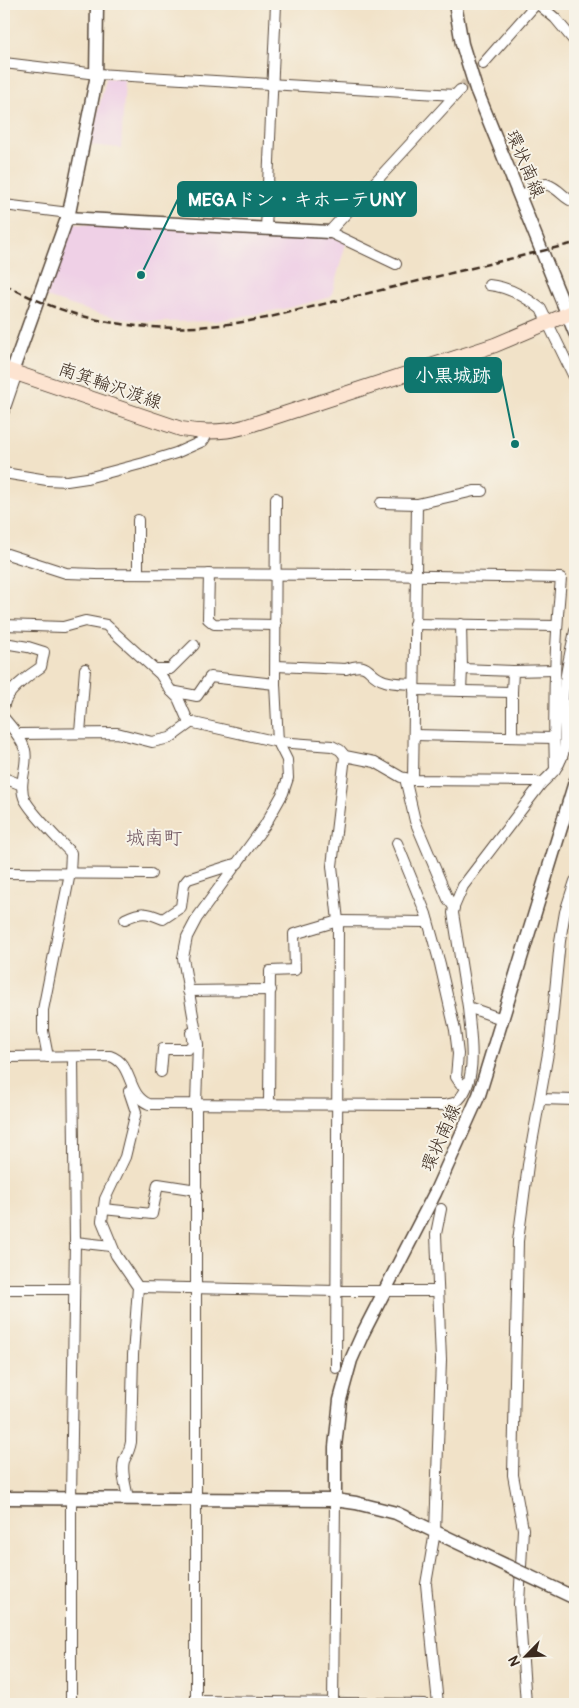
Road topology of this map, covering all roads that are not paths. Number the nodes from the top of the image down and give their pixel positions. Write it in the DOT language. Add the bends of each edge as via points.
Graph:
graph roads {
  1 [pos="97,4"];
  2 [pos="276,4"];
  3 [pos="455,4"];
  4 [pos="537,4"];
  5 [pos="575,42"];
  6 [pos="4,62"];
  7 [pos="483,64"];
  8 [pos="97,74"];
  9 [pos="272,85"];
  10 [pos="519,196"];
  11 [pos="575,202"];
  12 [pos="4,205"];
  13 [pos="68,215"];
  14 [pos="266,228"];
  15 [pos="329,232"];
  16 [pos="396,264"];
  17 [pos="489,285"];
  18 [pos="572,313"];
  19 [pos="548,322"];
  20 [pos="575,333"];
  21 [pos="11,371"];
  22 [pos="575,380"];
  23 [pos="4,411"];
  24 [pos="205,432"];
  25 [pos="4,473"];
  26 [pos="482,491"];
  27 [pos="276,498"];
  28 [pos="381,503"];
  29 [pos="417,504"];
  30 [pos="138,520"];
  31 [pos="4,553"];
  32 [pos="138,574"];
  33 [pos="209,574"];
  34 [pos="276,575"];
  35 [pos="415,576"];
  36 [pos="414,624"];
  37 [pos="461,624"];
  38 [pos="276,625"];
  39 [pos="4,626"];
  40 [pos="556,626"];
  41 [pos="575,631"];
  42 [pos="4,643"];
  43 [pos="194,645"];
  44 [pos="276,666"];
  45 [pos="85,669"];
  46 [pos="462,669"];
  47 [pos="155,670"];
  48 [pos="555,670"];
  49 [pos="513,671"];
  50 [pos="275,684"];
  51 [pos="414,687"];
  52 [pos="171,691"];
  53 [pos="461,691"];
  54 [pos="512,692"];
  55 [pos="4,705"];
  56 [pos="4,718"];
  57 [pos="192,722"];
  58 [pos="80,733"];
  59 [pos="18,734"];
  60 [pos="414,736"];
  61 [pos="512,736"];
  62 [pos="554,738"];
  63 [pos="278,742"];
  64 [pos="345,756"];
  65 [pos="555,770"];
  66 [pos="4,778"];
  67 [pos="409,779"];
  68 [pos="575,782"];
  69 [pos="541,784"];
  70 [pos="22,785"];
  71 [pos="397,843"];
  72 [pos="238,862"];
  73 [pos="4,873"];
  74 [pos="70,873"];
  75 [pos="151,874"];
  76 [pos="575,881"];
  77 [pos="454,907"];
  78 [pos="125,919"];
  79 [pos="338,921"];
  80 [pos="428,922"];
  81 [pos="270,990"];
  82 [pos="188,991"];
  83 [pos="191,1004"];
  84 [pos="468,1007"];
  85 [pos="502,1018"];
  86 [pos="4,1057"];
  87 [pos="48,1057"];
  88 [pos="73,1057"];
  89 [pos="161,1072"];
  90 [pos="128,1076"];
  91 [pos="466,1086"];
  92 [pos="540,1099"];
  93 [pos="575,1100"];
  94 [pos="196,1104"];
  95 [pos="269,1105"];
  96 [pos="338,1106"];
  97 [pos="197,1190"];
  98 [pos="103,1208"];
  99 [pos="441,1209"];
  100 [pos="75,1242"];
  101 [pos="111,1246"];
  102 [pos="4,1288"];
  103 [pos="74,1288"];
  104 [pos="138,1288"];
  105 [pos="197,1288"];
  106 [pos="337,1291"];
  107 [pos="384,1291"];
  108 [pos="437,1291"];
  109 [pos="336,1368"];
  110 [pos="4,1498"];
  111 [pos="72,1498"];
  112 [pos="128,1498"];
  113 [pos="196,1499"];
  114 [pos="335,1500"];
  115 [pos="441,1535"];
  116 [pos="575,1598"];
  117 [pos="196,1703"];
  118 [pos="334,1703"];
  119 [pos="72,1704"];
  120 [pos="424,1704"];
  121 [pos="438,1704"];
  122 [pos="526,1704"];
  1 -- 8 [label="street"];
  2 -- 9 [label="street"];
  3 -- 10 [label="street, 環状南線" via="468,67"];
  4 -- 5 [label="street" via="555,18"];
  4 -- 7 [label="street"];
  6 -- 8 [label="street"];
  8 -- 9 [label="street"];
  8 -- 13 [label="street"];
  9 -- 14 [label="street"];
  9 -- 15 [label="street" via="457,92"];
  10 -- 11 [label="street" via="546,184 556,187 568,200"];
  10 -- 18 [label="street, 環状南線"];
  12 -- 13 [label="street"];
  13 -- 14 [label="street"];
  13 -- 21 [label="street"];
  14 -- 15 [label="street"];
  15 -- 16 [label="street"];
  17 -- 19 [label="street" via="503,286 531,300"];
  18 -- 19 [label="main road, 南箕輪沢渡線"];
  18 -- 20 [label="street, 環状南線"];
  19 -- 22 [label="street"];
  19 -- 24 [label="main road, 南箕輪沢渡線" via="494,345 253,424 229,431"];
  21 -- 23 [label="street"];
  21 -- 24 [label="main road, 南箕輪沢渡線" via="181,429"];
  24 -- 25 [label="street" via="203,441 176,452 87,478 47,480"];
  26 -- 29 [label="street" via="474,490"];
  27 -- 34 [label="street"];
  28 -- 29 [label="street"];
  29 -- 35 [label="street"];
  30 -- 32 [label="street"];
  31 -- 32 [label="street" via="66,573"];
  32 -- 33 [label="street"];
  33 -- 34 [label="street"];
  33 -- 38 [label="street" via="208,619 214,624"];
  34 -- 35 [label="street"];
  34 -- 38 [label="street"];
  35 -- 36 [label="street"];
  35 -- 40 [label="street" via="561,578"];
  36 -- 37 [label="street"];
  36 -- 51 [label="street"];
  37 -- 40 [label="street"];
  37 -- 46 [label="street"];
  38 -- 44 [label="street"];
  39 -- 47 [label="street" via="63,627 85,621 106,625"];
  40 -- 48 [label="street"];
  41 -- 65 [label="street" via="565,681 564,746"];
  42 -- 55 [label="street" via="44,652 41,668 4,700"];
  43 -- 47 [label="street" via="170,669"];
  44 -- 50 [label="street"];
  44 -- 51 [label="street" via="346,669 364,666 386,681"];
  45 -- 58 [label="street"];
  46 -- 49 [label="street"];
  46 -- 53 [label="street"];
  47 -- 52 [label="street"];
  48 -- 49 [label="street"];
  48 -- 62 [label="street"];
  49 -- 54 [label="street"];
  50 -- 52 [label="street" via="210,677 197,696"];
  50 -- 63 [label="street"];
  51 -- 53 [label="street"];
  51 -- 60 [label="street"];
  52 -- 57 [label="street" via="178,698 188,721"];
  53 -- 54 [label="street"];
  54 -- 61 [label="street"];
  56 -- 59 [label="street"];
  57 -- 58 [label="street" via="170,738 152,742 117,733"];
  57 -- 63 [label="street"];
  58 -- 59 [label="street"];
  59 -- 70 [label="street" via="26,752"];
  60 -- 61 [label="street"];
  60 -- 67 [label="street"];
  61 -- 62 [label="street"];
  62 -- 65 [label="street"];
  63 -- 64 [label="street" via="332,746"];
  63 -- 72 [label="street" via="287,760 288,778 266,825"];
  64 -- 67 [label="street" via="375,762"];
  64 -- 79 [label="street" via="332,866"];
  65 -- 69 [label="street"];
  66 -- 70 [label="street"];
  67 -- 69 [label="street" via="534,781"];
  67 -- 77 [label="street" via="415,821 448,900"];
  68 -- 85 [label="street, 環状南線"];
  69 -- 77 [label="street" via="463,886"];
  70 -- 74 [label="street" via="24,799 71,853"];
  71 -- 80 [label="street"];
  72 -- 78 [label="street" via="188,879 184,884 181,907 163,919 143,912"];
  72 -- 82 [label="street" via="187,937 183,958"];
  73 -- 74 [label="street"];
  74 -- 75 [label="street"];
  74 -- 87 [label="street" via="43,1010"];
  76 -- 92 [label="street" via="560,941 550,1042"];
  77 -- 84 [label="street"];
  79 -- 80 [label="street"];
  79 -- 81 [label="street" via="294,934 295,970 270,970"];
  79 -- 96 [label="street"];
  80 -- 91 [label="street" via="455,1030 456,1077"];
  81 -- 82 [label="street"];
  81 -- 95 [label="street"];
  82 -- 83 [label="street"];
  83 -- 89 [label="street" via="187,1007 193,1044 188,1049 163,1049"];
  83 -- 94 [label="street" via="198,1044"];
  84 -- 85 [label="street"];
  84 -- 91 [label="street" via="472,1059"];
  85 -- 107 [label="street, 環状南線" via="479,1095 458,1144"];
  86 -- 87 [label="street"];
  87 -- 88 [label="street"];
  88 -- 90 [label="street" via="117,1058"];
  88 -- 100 [label="street"];
  90 -- 94 [label="street" via="144,1102"];
  90 -- 98 [label="street" via="126,1084 136,1112 126,1157"];
  91 -- 96 [label="street" via="456,1102 445,1105"];
  92 -- 93 [label="street"];
  92 -- 122 [label="street" via="518,1241 513,1475 523,1529 519,1604"];
  94 -- 95 [label="street"];
  94 -- 97 [label="street"];
  95 -- 96 [label="street"];
  96 -- 106 [label="street"];
  97 -- 98 [label="street" via="158,1184 152,1214"];
  97 -- 105 [label="street"];
  98 -- 101 [label="street" via="102,1221"];
  99 -- 108 [label="street" via="436,1234"];
  100 -- 101 [label="street"];
  100 -- 103 [label="street"];
  101 -- 104 [label="street"];
  102 -- 103 [label="street"];
  103 -- 111 [label="street"];
  104 -- 105 [label="street"];
  104 -- 112 [label="street" via="132,1442 124,1463"];
  105 -- 106 [label="street"];
  105 -- 113 [label="street"];
  106 -- 107 [label="street"];
  106 -- 109 [label="street"];
  107 -- 108 [label="street"];
  107 -- 114 [label="street, 環状南線" via="351,1360 340,1400 335,1447"];
  108 -- 115 [label="street" via="441,1360"];
  110 -- 111 [label="street"];
  111 -- 112 [label="street"];
  111 -- 119 [label="street"];
  112 -- 113 [label="street"];
  113 -- 114 [label="street"];
  113 -- 117 [label="street"];
  114 -- 115 [label="street" via="396,1513"];
  114 -- 118 [label="street"];
  115 -- 116 [label="street, bridge"];
  115 -- 121 [label="street" via="426,1584"];
  117 -- 118 [label="street"];
  118 -- 120 [label="street"];
}
